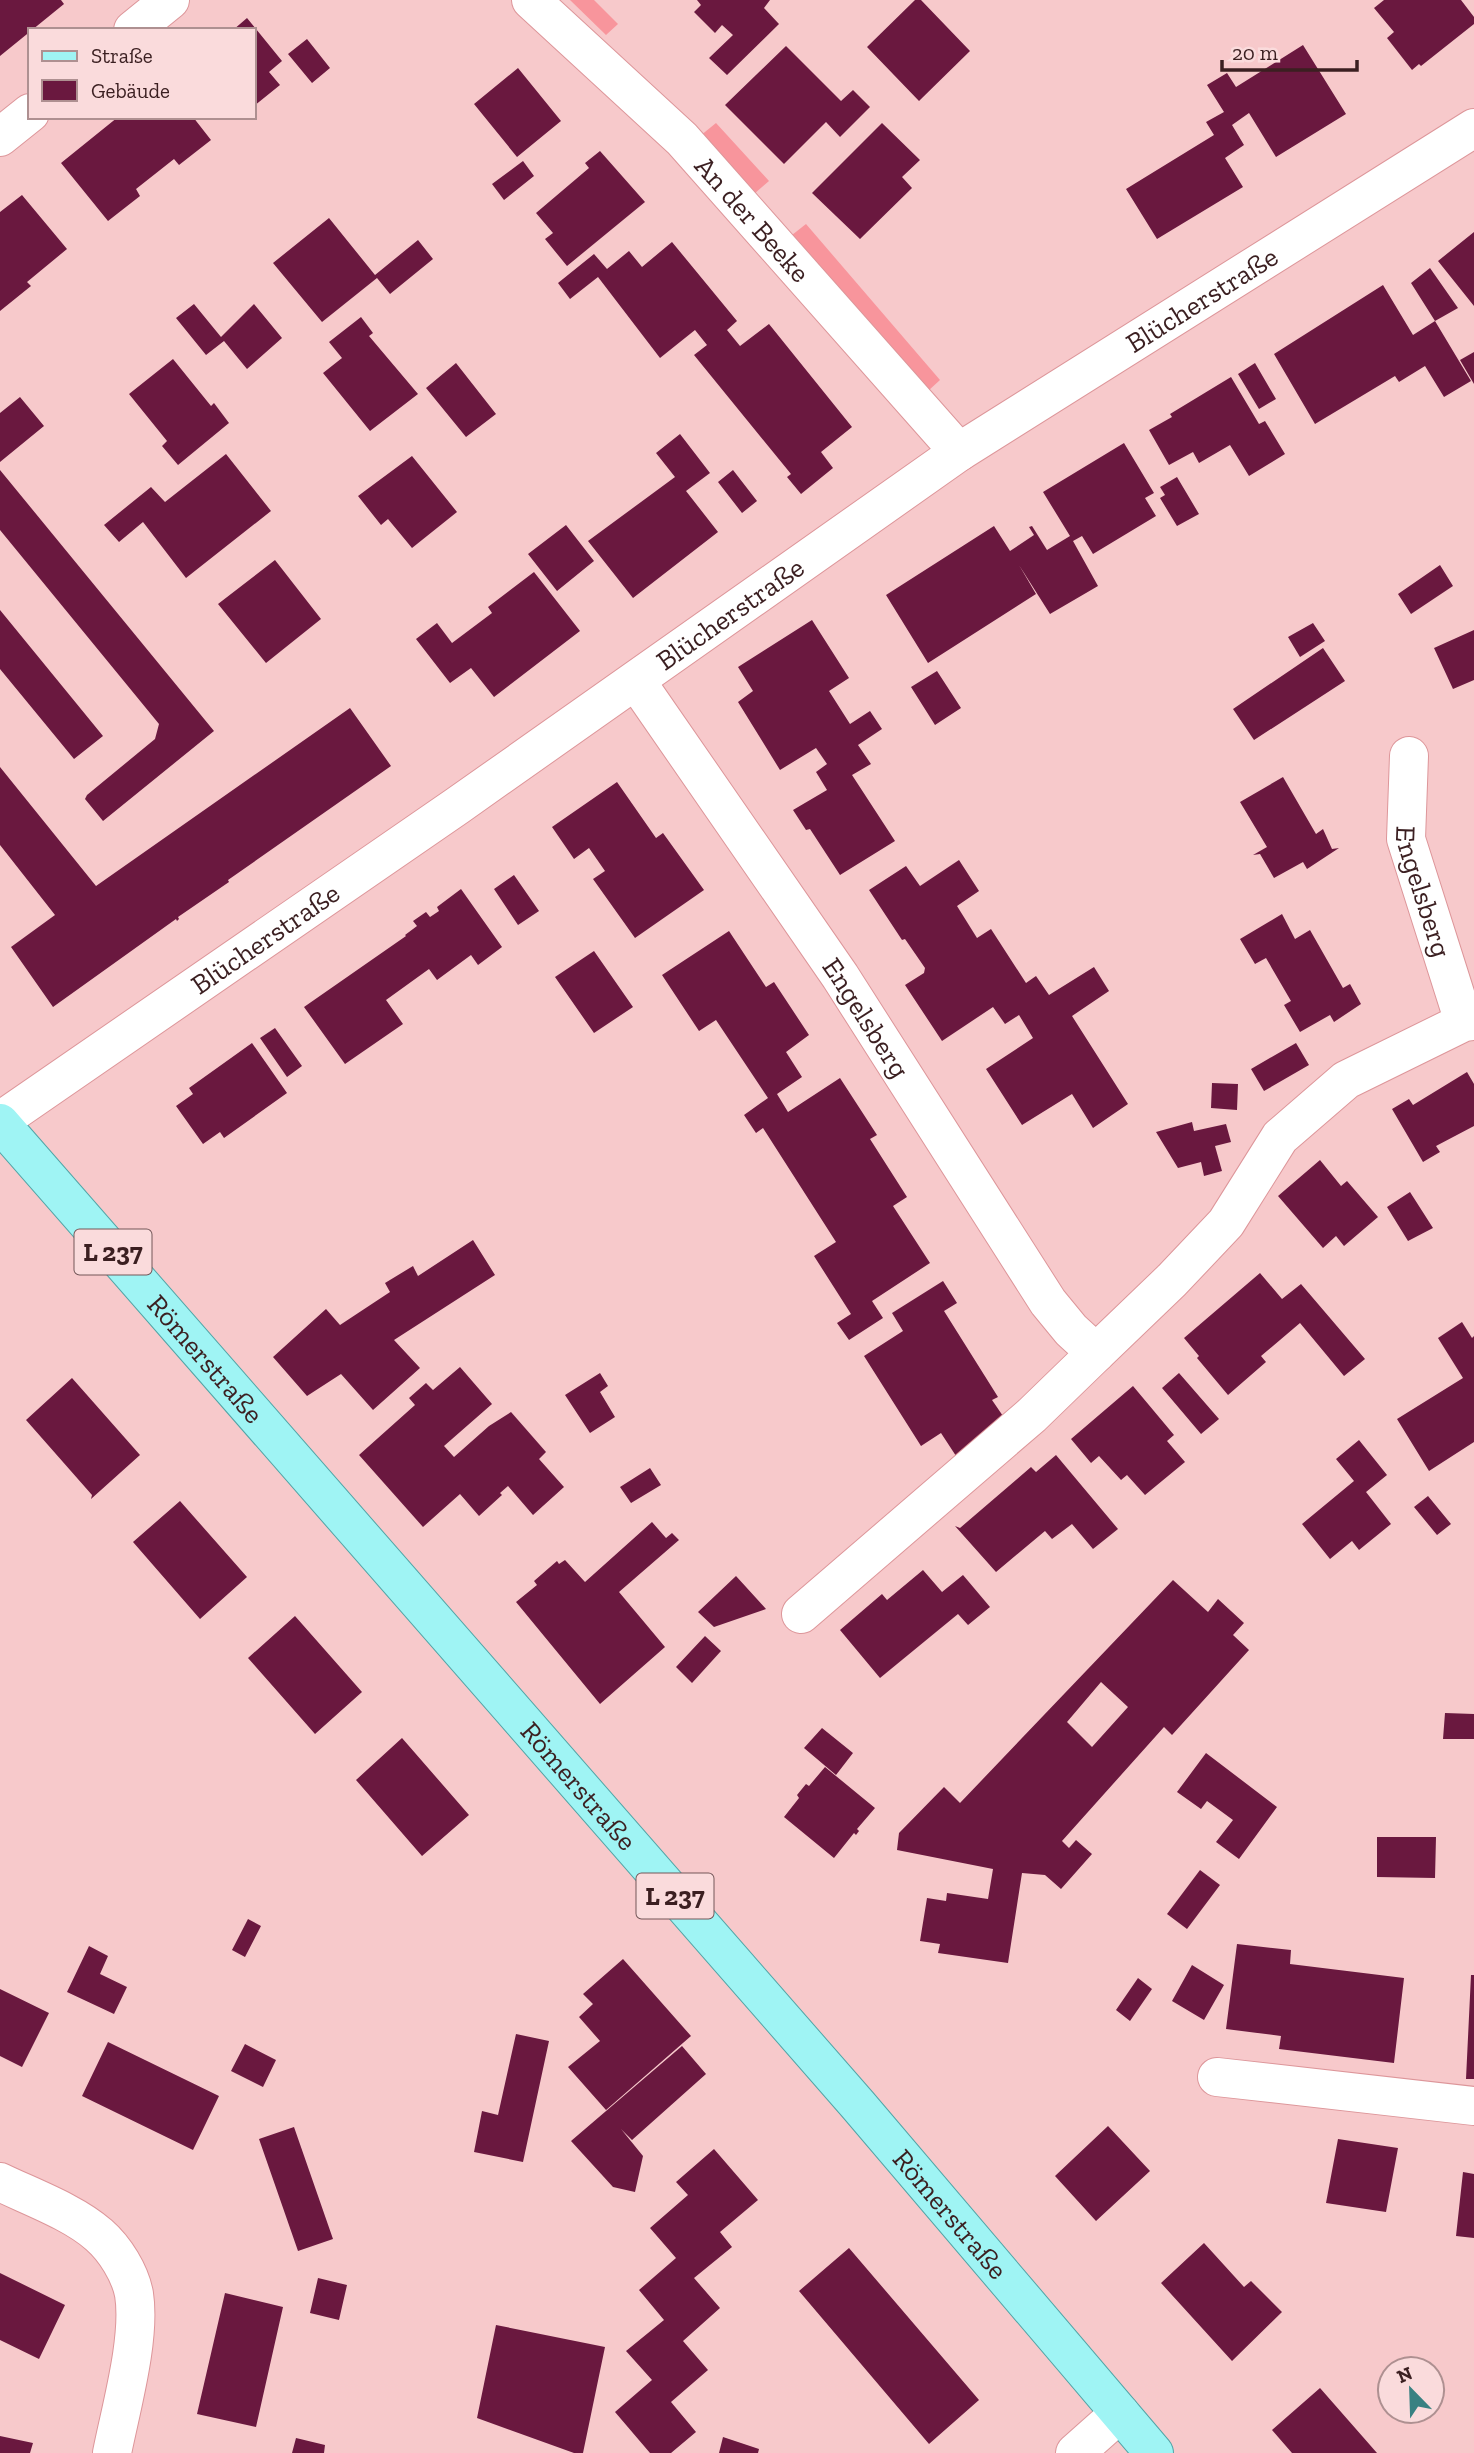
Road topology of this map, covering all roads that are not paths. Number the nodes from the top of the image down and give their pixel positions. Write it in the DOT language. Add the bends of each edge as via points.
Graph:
graph roads {
  1 [pos="170,0"];
  2 [pos="531,0"];
  3 [pos="135,28"];
  4 [pos="28,115"];
  5 [pos="1474,128"];
  6 [pos="0,137"];
  7 [pos="959,452"];
  8 [pos="636,681"];
  9 [pos="1409,756"];
  10 [pos="1469,1021"];
  11 [pos="0,1122"];
  12 [pos="1096,1353"];
  13 [pos="802,1614"];
  14 [pos="1217,2077"];
  15 [pos="1474,2106"];
  16 [pos="0,2182"];
  17 [pos="1120,2413"];
  18 [pos="112,2453"];
  19 [pos="1075,2453"];
  20 [pos="1154,2453"];
  1 -- 3 [label="street"];
  2 -- 7 [label="street, An der Beeke" via="682,139"];
  4 -- 6 [label="street"];
  5 -- 7 [label="street, Blücherstraße"];
  7 -- 8 [label="street, Blücherstraße"];
  8 -- 11 [label="street, Blücherstraße"];
  8 -- 12 [label="street, Engelsberg" via="840,976 1048,1302"];
  9 -- 10 [label="street, Engelsberg" via="1406,839"];
  10 -- 12 [label="street, Engelsberg" via="1346,1080 1280,1137 1226,1223"];
  11 -- 17 [label="main road, Römerstraße / L 237"];
  12 -- 13 [label="street, Engelsberg" via="1032,1415"];
  14 -- 15 [label="street"];
  16 -- 18 [label="street" via="99,2234 120,2258 134,2294 134,2343"];
  17 -- 19 [label="street"];
  17 -- 20 [label="main road, Römerstraße / L 237"];
}
